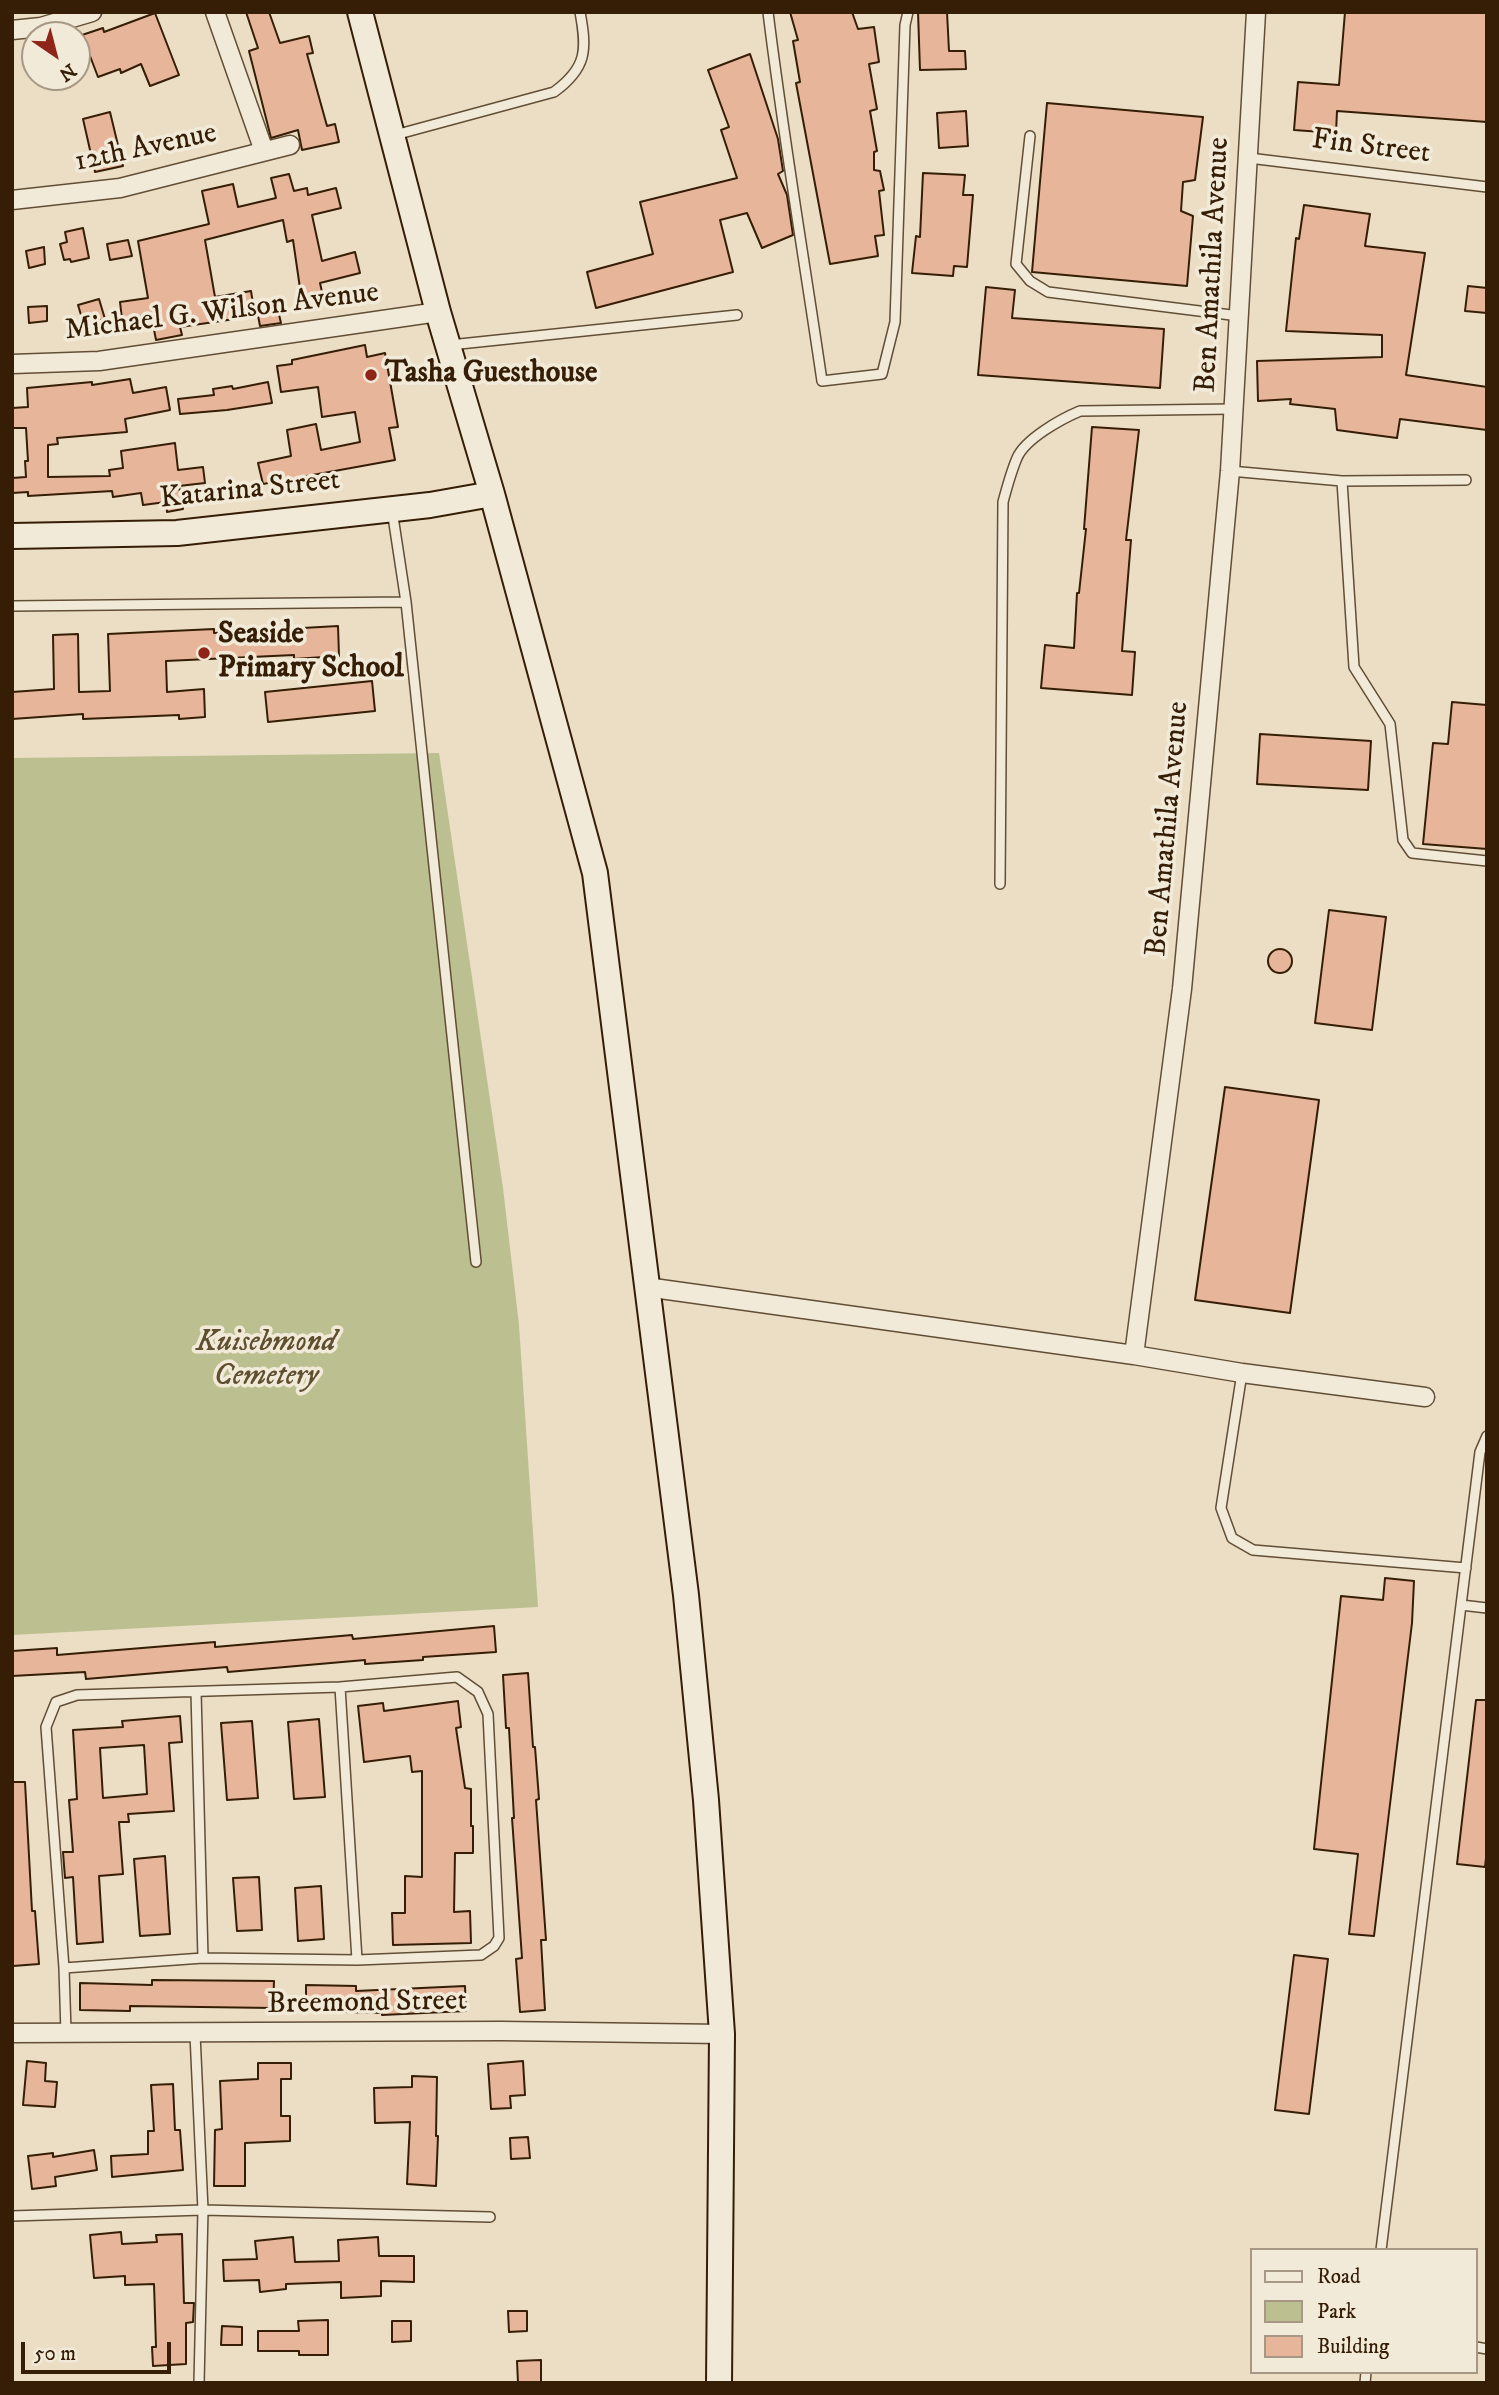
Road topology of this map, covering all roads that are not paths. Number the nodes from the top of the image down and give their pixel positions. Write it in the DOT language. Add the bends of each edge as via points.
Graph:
graph roads {
  1 [pos="92,12"];
  2 [pos="215,12"];
  3 [pos="360,12"];
  4 [pos="580,12"];
  5 [pos="768,12"];
  6 [pos="908,12"];
  7 [pos="1256,12"];
  8 [pos="12,30"];
  9 [pos="393,136"];
  10 [pos="1030,136"];
  11 [pos="289,145"];
  12 [pos="264,152"];
  13 [pos="1249,158"];
  14 [pos="1487,187"];
  15 [pos="12,200"];
  16 [pos="438,312"];
  17 [pos="737,315"];
  18 [pos="1240,316"];
  19 [pos="447,345"];
  20 [pos="12,364"];
  21 [pos="1234,409"];
  22 [pos="1230,471"];
  23 [pos="1342,481"];
  24 [pos="1466,481"];
  25 [pos="492,494"];
  26 [pos="392,508"];
  27 [pos="12,536"];
  28 [pos="406,602"];
  29 [pos="12,606"];
  30 [pos="1487,861"];
  31 [pos="1000,884"];
  32 [pos="476,1262"];
  33 [pos="646,1287"];
  34 [pos="1134,1355"];
  35 [pos="1242,1373"];
  36 [pos="1425,1397"];
  37 [pos="1487,1436"];
  38 [pos="1466,1568"];
  39 [pos="1461,1605"];
  40 [pos="1487,1608"];
  41 [pos="340,1687"];
  42 [pos="196,1692"];
  43 [pos="203,1958"];
  44 [pos="357,1959"];
  45 [pos="64,1968"];
  46 [pos="12,2033"];
  47 [pos="66,2033"];
  48 [pos="195,2034"];
  49 [pos="722,2034"];
  50 [pos="203,2210"];
  51 [pos="12,2216"];
  52 [pos="490,2217"];
  53 [pos="1381,2248"];
  54 [pos="199,2383"];
  55 [pos="719,2383"];
  1 -- 8 [label="street"];
  2 -- 12 [label="street"];
  3 -- 9 [label="street"];
  4 -- 9 [label="lane" via="584,56 567,83 554,92"];
  5 -- 6 [label="lane" via="822,381 882,373 895,322"];
  7 -- 13 [label="street, Ben Amathila Avenue"];
  9 -- 16 [label="street"];
  10 -- 18 [label="lane" via="1016,264 1030,281 1048,292"];
  11 -- 12 [label="street, 12th Avenue"];
  12 -- 15 [label="street, 12th Avenue" via="120,188"];
  13 -- 14 [label="lane, Fin Street"];
  13 -- 18 [label="street, Ben Amathila Avenue"];
  16 -- 19 [label="street"];
  16 -- 20 [label="street, Michael G. Wilson Avenue" via="99,361"];
  17 -- 19 [label="lane"];
  18 -- 21 [label="street, Ben Amathila Avenue"];
  19 -- 25 [label="street"];
  21 -- 22 [label="street, Ben Amathila Avenue"];
  21 -- 31 [label="lane" via="1080,411 1038,436 1018,455 1003,502"];
  22 -- 23 [label="lane"];
  22 -- 34 [label="street, Ben Amathila Avenue" via="1182,989"];
  23 -- 24 [label="lane"];
  23 -- 30 [label="lane" via="1354,667 1390,724 1403,840 1412,853"];
  25 -- 26 [label="street, Katarina Street"];
  25 -- 33 [label="street" via="595,873"];
  26 -- 27 [label="street, Katarina Street" via="177,533"];
  26 -- 28 [label="lane"];
  28 -- 29 [label="lane"];
  28 -- 32 [label="lane"];
  33 -- 34 [label="street"];
  33 -- 49 [label="street" via="686,1595"];
  34 -- 35 [label="street"];
  35 -- 36 [label="street"];
  35 -- 38 [label="lane" via="1221,1508 1232,1538 1253,1550"];
  37 -- 38 [label="lane" via="1480,1452"];
  38 -- 39 [label="lane"];
  39 -- 40 [label="lane"];
  39 -- 53 [label="lane"];
  41 -- 42 [label="lane"];
  41 -- 44 [label="lane"];
  41 -- 44 [label="lane" via="457,1677 478,1692 488,1714 499,1938 481,1955"];
  42 -- 43 [label="lane"];
  42 -- 45 [label="lane" via="77,1695 56,1702 46,1727"];
  43 -- 44 [label="lane"];
  43 -- 45 [label="lane"];
  45 -- 47 [label="lane"];
  46 -- 47 [label="street, Breemond Street"];
  47 -- 48 [label="street, Breemond Street"];
  48 -- 49 [label="street, Breemond Street"];
  48 -- 50 [label="lane"];
  49 -- 55 [label="street"];
  50 -- 51 [label="lane"];
  50 -- 52 [label="lane"];
  50 -- 54 [label="lane"];
}
